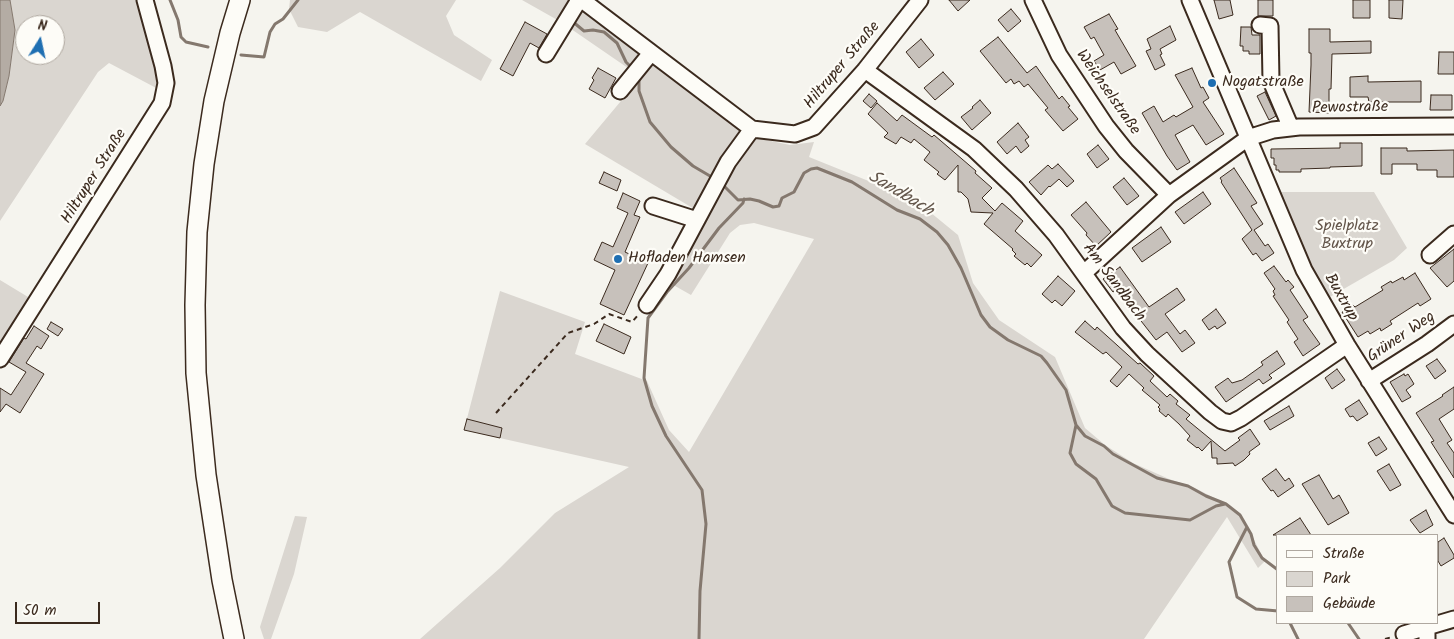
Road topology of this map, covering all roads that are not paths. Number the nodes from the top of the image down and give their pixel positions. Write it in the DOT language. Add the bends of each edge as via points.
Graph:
graph roads {
  1 [pos="145,0"];
  2 [pos="240,0"];
  3 [pos="580,0"];
  4 [pos="920,0"];
  5 [pos="1033,0"];
  6 [pos="1190,0"];
  7 [pos="1260,25"];
  8 [pos="651,53"];
  9 [pos="546,54"];
  10 [pos="866,70"];
  11 [pos="620,91"];
  12 [pos="1454,126"];
  13 [pos="1291,128"];
  14 [pos="752,129"];
  15 [pos="1248,138"];
  16 [pos="1169,195"];
  17 [pos="653,206"];
  18 [pos="697,220"];
  19 [pos="1454,234"];
  20 [pos="1430,254"];
  21 [pos="1084,273"];
  22 [pos="647,305"];
  23 [pos="1454,324"];
  24 [pos="1347,345"];
  25 [pos="0,359"];
  26 [pos="1369,381"];
  27 [pos="1454,515"];
  28 [pos="1454,619"];
  29 [pos="1427,633"];
  30 [pos="1404,634"];
  31 [pos="234,639"];
  1 -- 25 [label="street, Hiltruper Straße" via="166,83 162,103"];
  2 -- 31 [label="main road" via="214,101 204,164 197,232 195,305 196,373 206,475"];
  3 -- 8 [label="street"];
  3 -- 9 [label="street"];
  4 -- 10 [label="street, Hiltruper Straße"];
  5 -- 16 [label="street, Weichselstraße" via="1059,55 1106,126"];
  6 -- 15 [label="street, Buxtrup"];
  7 -- 13 [label="street" via="1270,26 1271,81"];
  8 -- 11 [label="street"];
  8 -- 14 [label="street"];
  10 -- 14 [label="street, Hiltruper Straße" via="814,128 795,134"];
  10 -- 21 [label="street, Am Sandbach" via="974,149 1016,189"];
  12 -- 13 [label="street, Pewostraße"];
  13 -- 15 [label="street, Pewostraße"];
  14 -- 18 [label="street" via="728,162"];
  15 -- 16 [label="street"];
  15 -- 24 [label="street, Buxtrup" via="1304,270"];
  16 -- 21 [label="street"];
  17 -- 18 [label="street"];
  18 -- 22 [label="street"];
  19 -- 20 [label="street"];
  21 -- 24 [label="street, Am Sandbach" via="1141,348 1222,421 1231,423 1242,418"];
  23 -- 26 [label="street, Grüner Weg"];
  24 -- 26 [label="street, Buxtrup"];
  26 -- 27 [label="street, Buxtrup"];
  28 -- 29 [label="street"];
  29 -- 30 [label="street"];
}
